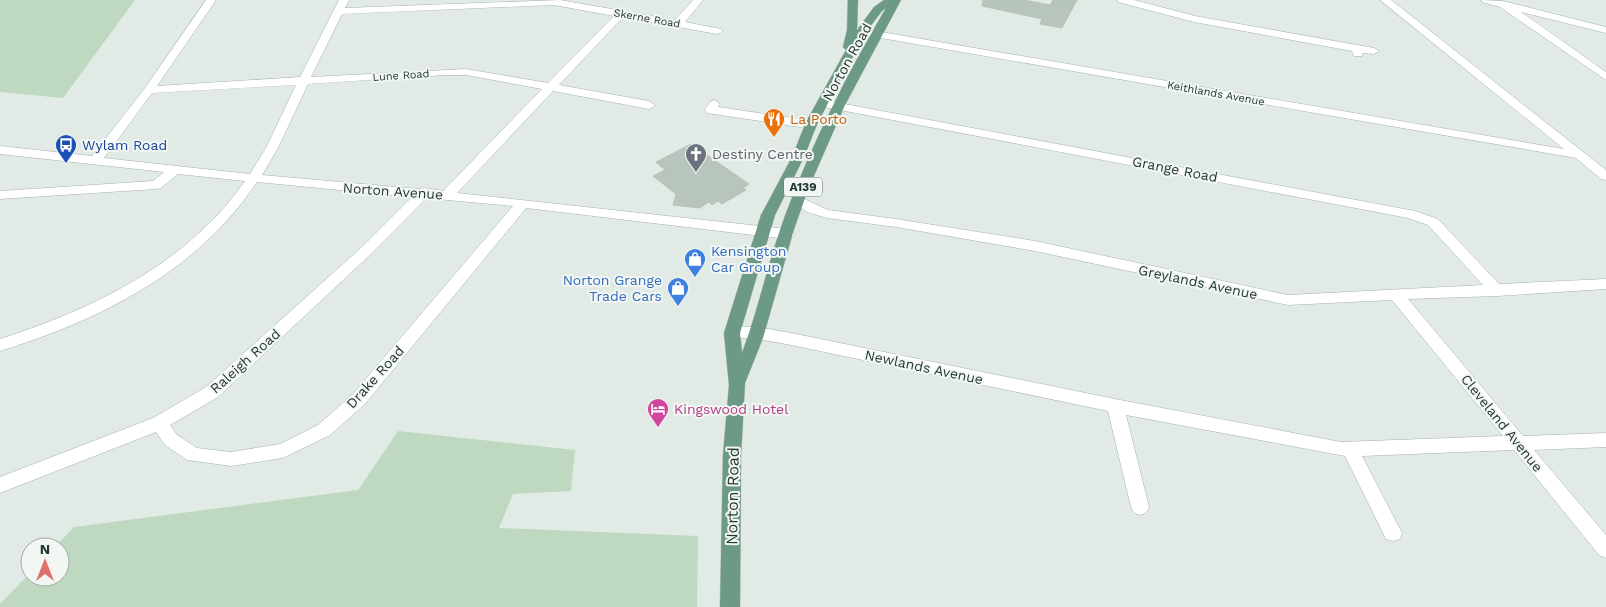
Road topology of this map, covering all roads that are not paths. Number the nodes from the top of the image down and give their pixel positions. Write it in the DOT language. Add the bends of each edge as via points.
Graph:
graph roads {
  1 [pos="211,0"];
  2 [pos="698,0"];
  3 [pos="853,0"];
  4 [pos="891,0"];
  5 [pos="896,0"];
  6 [pos="1122,0"];
  7 [pos="1385,0"];
  8 [pos="1486,0"];
  9 [pos="1503,4"];
  10 [pos="341,5"];
  11 [pos="621,14"];
  12 [pos="678,24"];
  13 [pos="1606,30"];
  14 [pos="717,31"];
  15 [pos="857,31"];
  16 [pos="875,35"];
  17 [pos="1374,51"];
  18 [pos="1606,77"];
  19 [pos="303,81"];
  20 [pos="551,86"];
  21 [pos="149,90"];
  22 [pos="714,104"];
  23 [pos="823,104"];
  24 [pos="649,105"];
  25 [pos="838,107"];
  26 [pos="812,122"];
  27 [pos="0,150"];
  28 [pos="1580,155"];
  29 [pos="95,161"];
  30 [pos="176,169"];
  31 [pos="1606,176"];
  32 [pos="254,178"];
  33 [pos="424,192"];
  34 [pos="0,195"];
  35 [pos="446,195"];
  36 [pos="798,200"];
  37 [pos="523,203"];
  38 [pos="763,231"];
  39 [pos="786,234"];
  40 [pos="1606,284"];
  41 [pos="1497,291"];
  42 [pos="1397,296"];
  43 [pos="732,333"];
  44 [pos="757,334"];
  45 [pos="0,345"];
  46 [pos="737,385"];
  47 [pos="1115,406"];
  48 [pos="160,423"];
  49 [pos="1606,440"];
  50 [pos="1518,443"];
  51 [pos="1350,449"];
  52 [pos="0,484"];
  53 [pos="1140,507"];
  54 [pos="1393,533"];
  55 [pos="1606,550"];
  56 [pos="730,607"];
  1 -- 21 [label="street"];
  2 -- 12 [label="street"];
  3 -- 15 [label="main road"];
  4 -- 15 [label="main road, Norton Road / A139"];
  5 -- 16 [label="main road, Norton Road / A139"];
  6 -- 17 [label="street" via="1358,52"];
  7 -- 28 [label="street"];
  8 -- 9 [label="street"];
  9 -- 13 [label="street"];
  9 -- 18 [label="street"];
  10 -- 11 [label="street, Skerne Road" via="554,2"];
  10 -- 19 [label="street"];
  11 -- 12 [label="street, Skerne Road"];
  11 -- 20 [label="street"];
  12 -- 14 [label="street, Skerne Road"];
  15 -- 16 [label="street, Keithlands Avenue"];
  15 -- 23 [label="main road, Norton Road / A139"];
  16 -- 25 [label="main road, Norton Road / A139"];
  16 -- 28 [label="street, Keithlands Avenue"];
  19 -- 20 [label="street, Lune Road" via="466,72"];
  19 -- 21 [label="street, Lune Road"];
  19 -- 32 [label="street" via="265,162"];
  20 -- 24 [label="street, Lune Road"];
  20 -- 35 [label="street"];
  21 -- 29 [label="street"];
  22 -- 26 [label="street" via="710,110"];
  23 -- 25 [label="street, Grange Road"];
  23 -- 26 [label="main road, Norton Road / A139"];
  25 -- 36 [label="main road, Norton Road / A139"];
  25 -- 41 [label="street, Grange Road" via="1410,214 1432,222"];
  26 -- 38 [label="main road, Norton Road / A139"];
  27 -- 29 [label="street, Norton Avenue"];
  28 -- 31 [label="street"];
  29 -- 30 [label="street, Norton Avenue"];
  30 -- 32 [label="street, Norton Avenue"];
  30 -- 34 [label="street" via="156,185"];
  32 -- 33 [label="street, Norton Avenue"];
  32 -- 45 [label="street" via="231,211 159,274 117,299 45,332"];
  33 -- 35 [label="street, Norton Avenue"];
  33 -- 48 [label="street, Raleigh Road" via="367,250 212,392"];
  35 -- 37 [label="street, Norton Avenue"];
  36 -- 39 [label="main road, Norton Road / A139"];
  36 -- 42 [label="street, Greylands Avenue" via="828,214 1035,246 1288,300"];
  37 -- 38 [label="street, Norton Avenue"];
  37 -- 48 [label="street, Drake Road" via="359,399 324,430 283,452 231,459 193,455 170,440"];
  38 -- 39 [label="street, Norton Avenue"];
  38 -- 43 [label="main road, Norton Road / A139"];
  39 -- 44 [label="main road, Norton Road / A139"];
  40 -- 41 [label="street, Greylands Avenue"];
  41 -- 42 [label="street, Greylands Avenue"];
  42 -- 50 [label="street, Cleveland Avenue"];
  43 -- 44 [label="street, Newlands Avenue"];
  43 -- 46 [label="main road, Norton Road / A139"];
  44 -- 46 [label="main road, Norton Road / A139"];
  44 -- 47 [label="street, Newlands Avenue"];
  46 -- 56 [label="main road, Norton Road / A139" via="732,455"];
  47 -- 51 [label="street, Newlands Avenue"];
  47 -- 53 [label="street"];
  48 -- 52 [label="street, Raleigh Road"];
  49 -- 50 [label="street, Newlands Avenue"];
  50 -- 51 [label="street, Newlands Avenue"];
  50 -- 55 [label="street, Cleveland Avenue"];
  51 -- 54 [label="street"];
}
